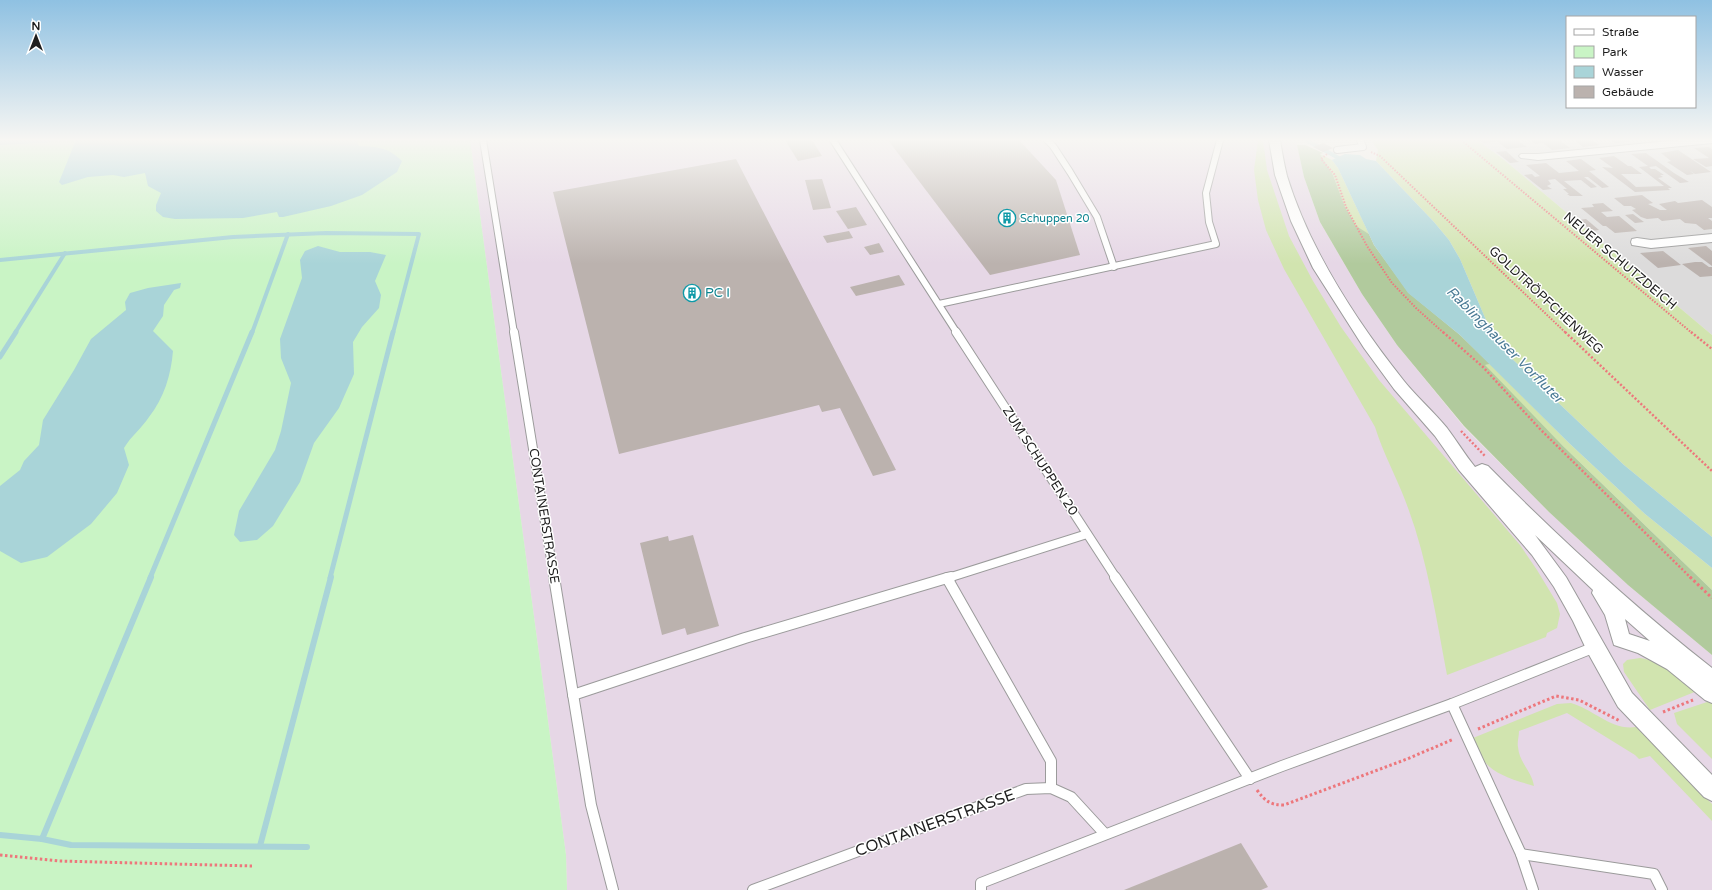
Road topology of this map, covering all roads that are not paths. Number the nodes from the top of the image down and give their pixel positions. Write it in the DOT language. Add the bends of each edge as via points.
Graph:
graph roads {
  1 [pos="490,182"];
  2 [pos="860,182"];
  3 [pos="1075,182"];
  4 [pos="1209,182"];
  5 [pos="1282,182"];
  6 [pos="1712,238"];
  7 [pos="1637,242"];
  8 [pos="1114,266"];
  9 [pos="939,304"];
  10 [pos="1448,429"];
  11 [pos="1087,534"];
  12 [pos="1585,573"];
  13 [pos="946,578"];
  14 [pos="1621,639"];
  15 [pos="1595,647"];
  16 [pos="1712,680"];
  17 [pos="1712,694"];
  18 [pos="573,695"];
  19 [pos="1452,704"];
  20 [pos="1250,779"];
  21 [pos="1051,788"];
  22 [pos="1712,790"];
  23 [pos="1105,834"];
  24 [pos="1521,854"];
  25 [pos="613,890"];
  26 [pos="752,890"];
  27 [pos="981,890"];
  28 [pos="1532,890"];
  29 [pos="1662,890"];
  1 -- 18 [label="lane, CONTAINERSTRASSE"];
  2 -- 9 [label="lane, ZUM SCHUPPEN 20"];
  3 -- 8 [label="lane" via="1097,217"];
  4 -- 8 [label="lane" via="1206,193 1209,222 1216,244"];
  5 -- 10 [label="street" via="1320,268 1369,346 1399,384"];
  6 -- 7 [label="street" via="1651,244"];
  8 -- 9 [label="lane"];
  9 -- 11 [label="lane, ZUM SCHUPPEN 20"];
  10 -- 12 [label="street" via="1476,464"];
  10 -- 15 [label="street" via="1465,466 1538,550 1560,582"];
  11 -- 13 [label="lane"];
  11 -- 20 [label="lane, ZUM SCHUPPEN 20"];
  12 -- 14 [label="street" via="1610,605 1618,622"];
  12 -- 16 [label="street"];
  13 -- 18 [label="lane" via="745,638"];
  13 -- 21 [label="lane" via="1051,761"];
  14 -- 15 [label="street"];
  14 -- 17 [label="street" via="1644,647 1674,663"];
  15 -- 19 [label="lane"];
  15 -- 22 [label="street" via="1625,700"];
  18 -- 25 [label="lane, CONTAINERSTRASSE" via="590,804"];
  19 -- 20 [label="lane"];
  19 -- 24 [label="lane"];
  20 -- 23 [label="lane"];
  21 -- 23 [label="lane, CONTAINERSTRASSE" via="1071,797"];
  21 -- 26 [label="lane, CONTAINERSTRASSE" via="1026,789"];
  23 -- 27 [label="lane" via="981,883"];
  24 -- 28 [label="lane"];
  24 -- 29 [label="lane" via="1654,874"];
}
